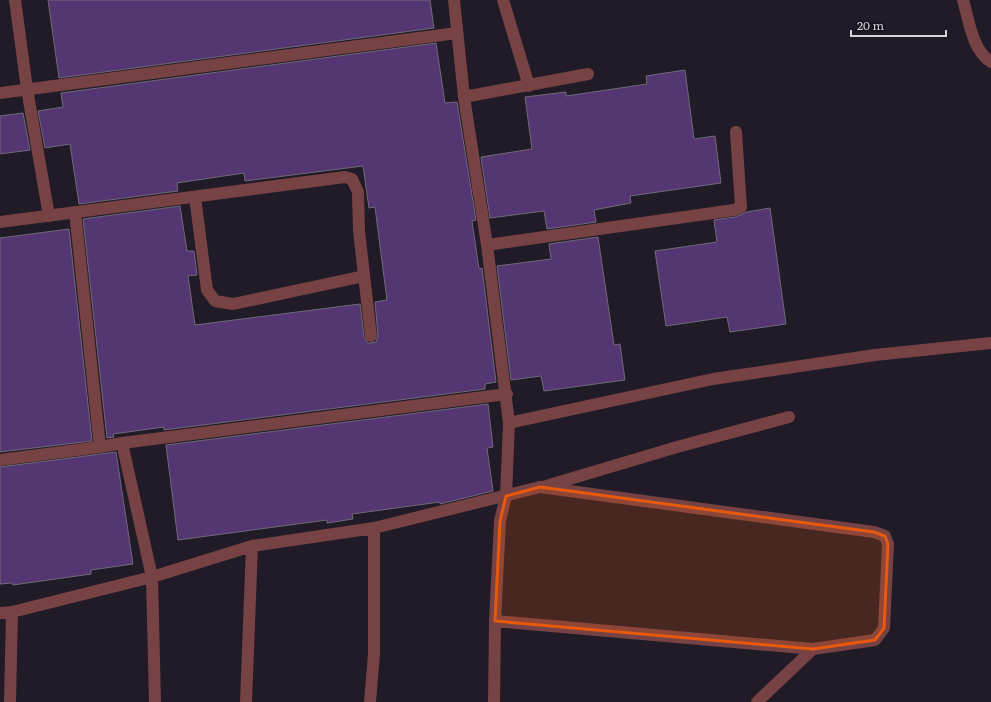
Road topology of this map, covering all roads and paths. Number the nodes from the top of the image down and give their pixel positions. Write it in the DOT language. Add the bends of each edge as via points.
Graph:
graph roads {
  1 [pos="15,0"];
  2 [pos="454,0"];
  3 [pos="502,0"];
  4 [pos="963,0"];
  5 [pos="457,33"];
  6 [pos="991,62"];
  7 [pos="588,74"];
  8 [pos="529,86"];
  9 [pos="27,89"];
  10 [pos="0,93"];
  11 [pos="464,97"];
  12 [pos="736,132"];
  13 [pos="195,197"];
  14 [pos="75,212"];
  15 [pos="48,216"];
  16 [pos="0,222"];
  17 [pos="487,245"];
  18 [pos="364,276"];
  19 [pos="371,336"];
  20 [pos="991,343"];
  21 [pos="507,394"];
  22 [pos="789,417"];
  23 [pos="509,423"];
  24 [pos="122,443"];
  25 [pos="100,447"];
  26 [pos="0,460"];
  27 [pos="540,487"];
  28 [pos="506,496"];
  29 [pos="374,528"];
  30 [pos="252,546"];
  31 [pos="152,577"];
  32 [pos="6,613"];
  33 [pos="495,621"];
  34 [pos="813,649"];
  35 [pos="10,702"];
  36 [pos="154,702"];
  37 [pos="246,702"];
  38 [pos="370,702"];
  39 [pos="494,702"];
  40 [pos="757,702"];
  1 -- 9 [label="street"];
  2 -- 5 [label="street"];
  3 -- 8 [label="street"];
  4 -- 6 [label="street" via="976,44 984,58"];
  5 -- 9 [label="street"];
  5 -- 11 [label="street"];
  7 -- 8 [label="street"];
  8 -- 11 [label="street"];
  9 -- 10 [label="street"];
  9 -- 15 [label="street"];
  11 -- 17 [label="street"];
  12 -- 17 [label="street" via="741,207"];
  13 -- 14 [label="street"];
  13 -- 18 [label="street" via="345,177 352,179 358,192"];
  13 -- 18 [label="street" via="207,290 215,301 233,304"];
  14 -- 15 [label="street"];
  14 -- 25 [label="street"];
  15 -- 16 [label="street"];
  17 -- 21 [label="street"];
  18 -- 19 [label="street"];
  20 -- 23 [label="street" via="875,355 713,379"];
  21 -- 23 [label="street"];
  21 -- 24 [label="street"];
  22 -- 27 [label="street"];
  23 -- 28 [label="street"];
  24 -- 25 [label="street"];
  24 -- 31 [label="street"];
  25 -- 26 [label="street"];
  27 -- 28 [label="street"];
  27 -- 34 [label="street" via="874,532 885,536 888,544 884,628 875,640"];
  28 -- 29 [label="street"];
  28 -- 33 [label="street" via="500,521"];
  29 -- 30 [label="street"];
  29 -- 38 [label="street" via="374,654"];
  30 -- 31 [label="street"];
  30 -- 37 [label="street"];
  31 -- 32 [label="street"];
  31 -- 36 [label="street"];
  32 -- 35 [label="street"];
  33 -- 34 [label="street"];
  33 -- 39 [label="street"];
  34 -- 40 [label="street"];
}
